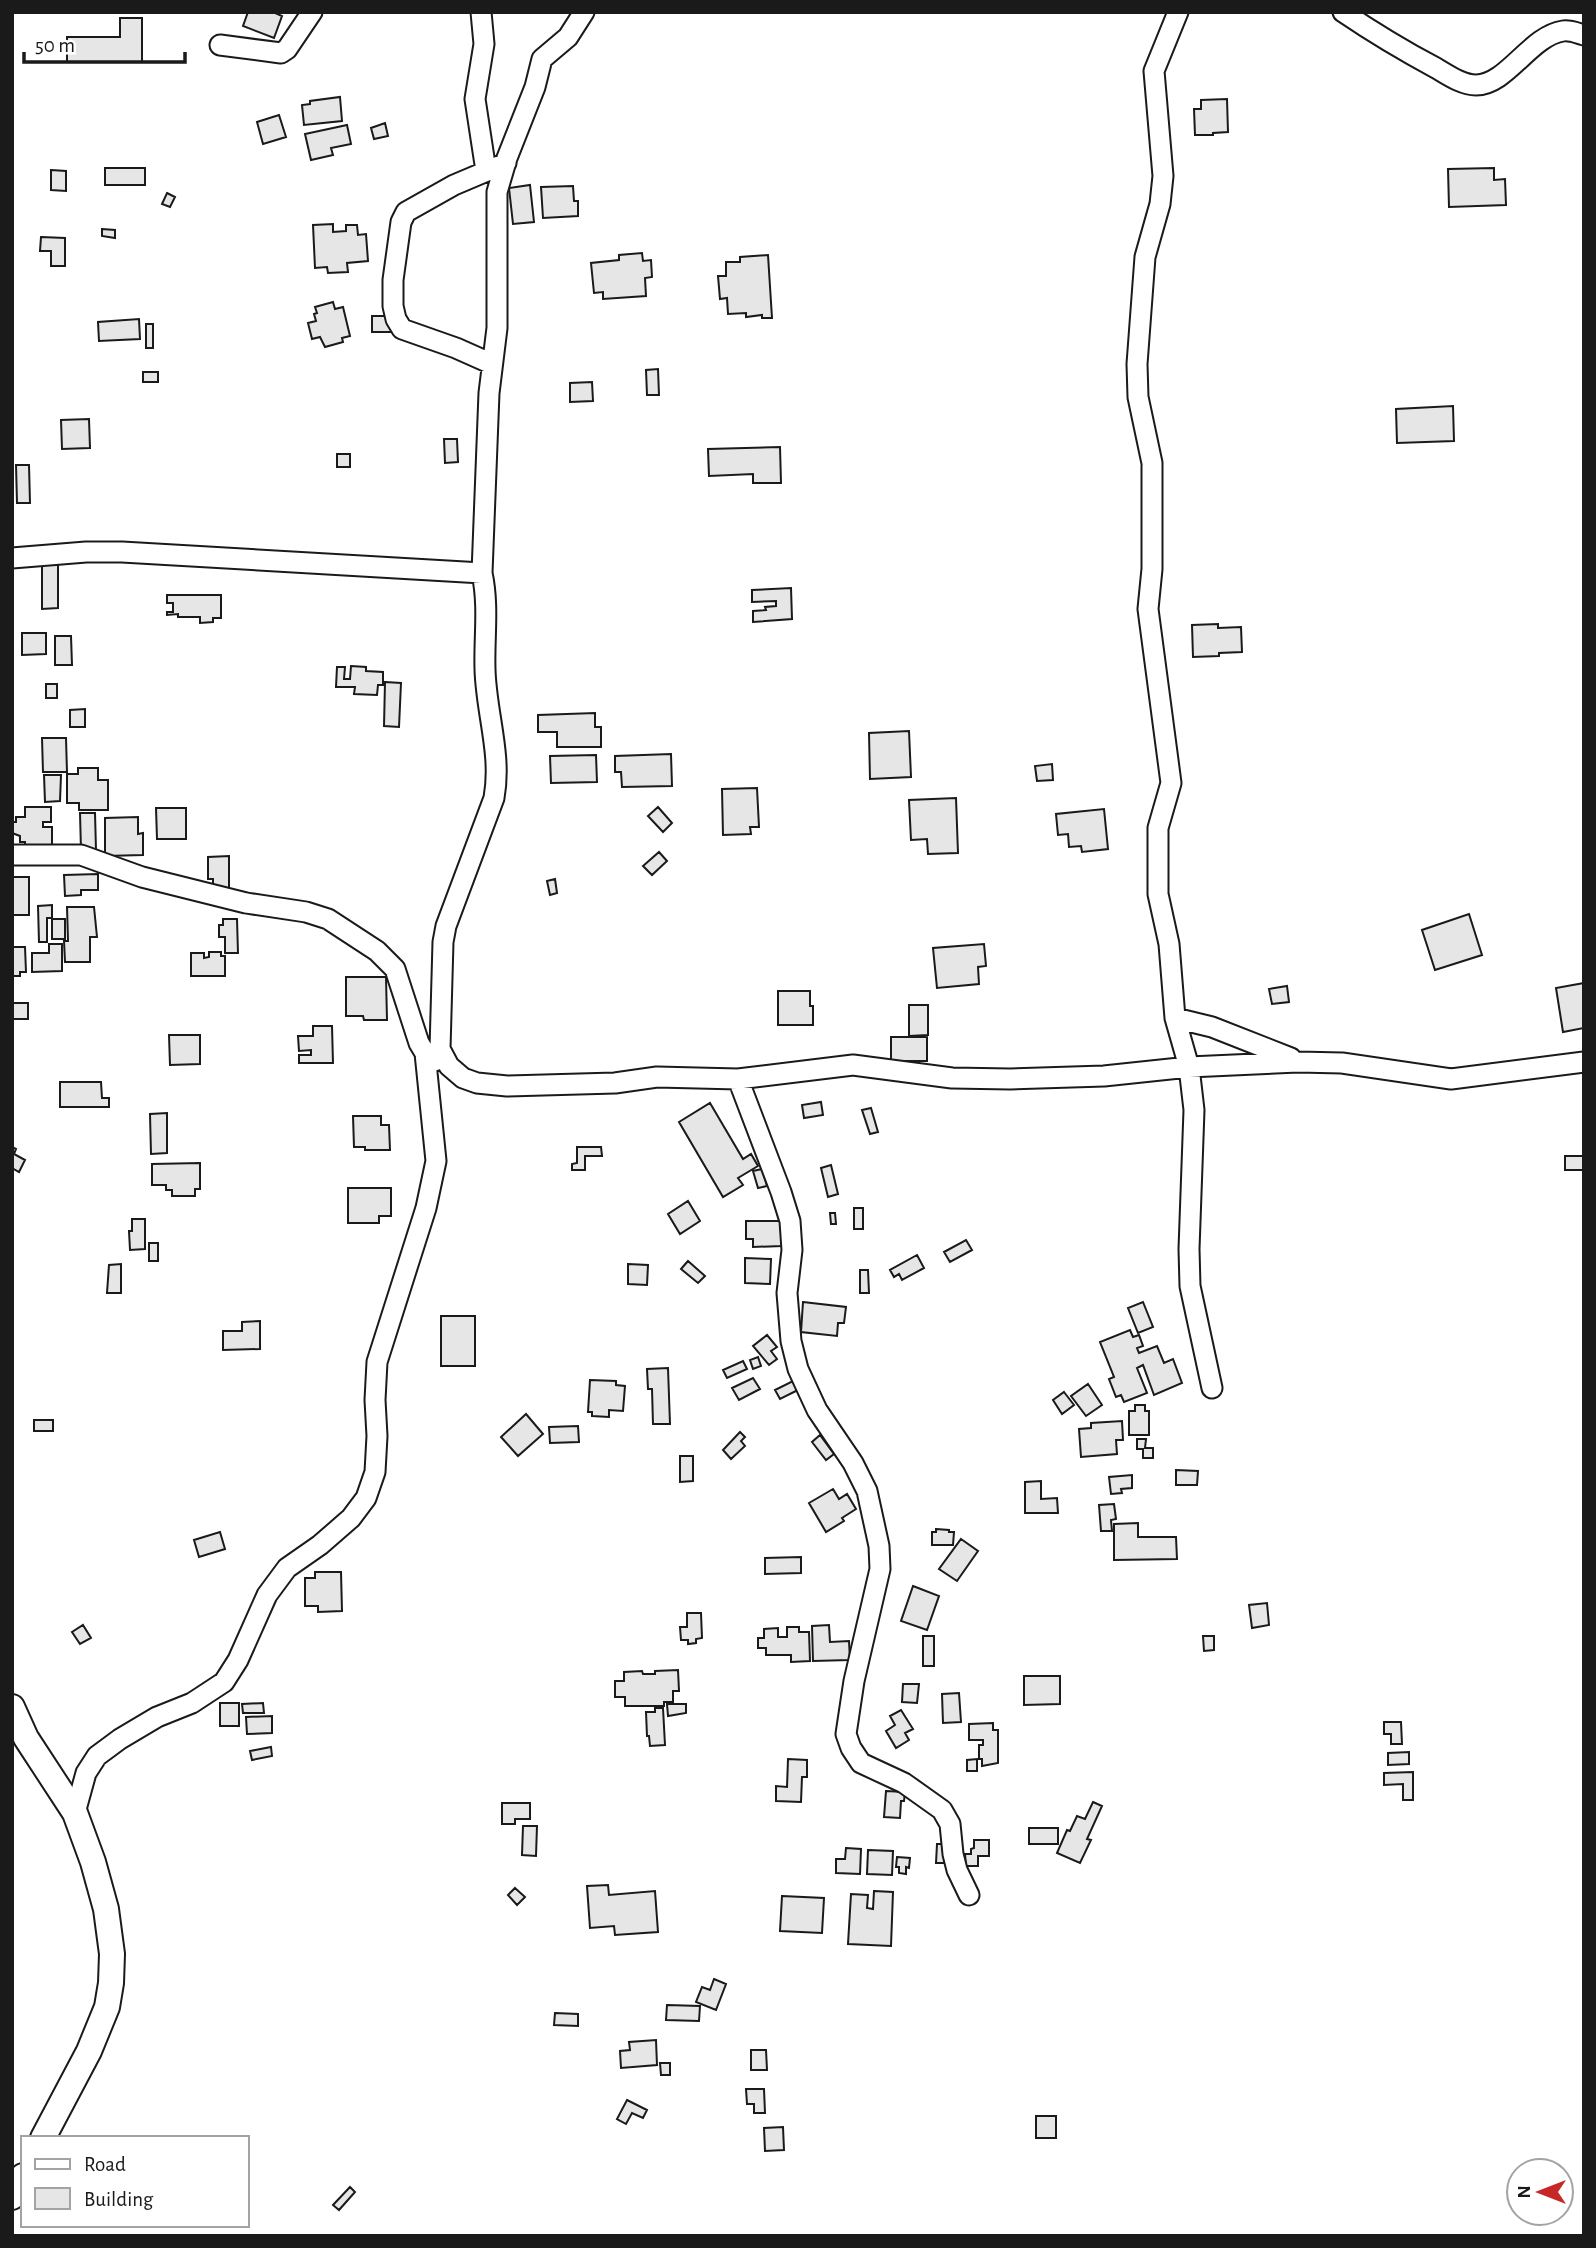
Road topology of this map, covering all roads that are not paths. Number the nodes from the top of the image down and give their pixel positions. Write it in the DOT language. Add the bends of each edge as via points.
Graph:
graph roads {
  1 [pos="312,12"];
  2 [pos="481,12"];
  3 [pos="584,12"];
  4 [pos="1178,12"];
  5 [pos="1343,12"];
  6 [pos="1584,35"];
  7 [pos="220,45"];
  8 [pos="506,163"];
  9 [pos="486,171"];
  10 [pos="492,364"];
  11 [pos="12,558"];
  12 [pos="482,573"];
  13 [pos="12,855"];
  14 [pos="1175,1018"];
  15 [pos="425,1053"];
  16 [pos="1298,1062"];
  17 [pos="1584,1062"];
  18 [pos="449,1066"];
  19 [pos="1189,1067"];
  20 [pos="738,1079"];
  21 [pos="1212,1388"];
  22 [pos="12,1707"];
  23 [pos="75,1813"];
  24 [pos="969,1895"];
  25 [pos="44,2136"];
  26 [pos="21,2180"];
  27 [pos="12,2197"];
  1 -- 7 [label="street" via="281,53"];
  2 -- 9 [label="street" via="484,44 475,99"];
  3 -- 8 [label="street" via="568,37 542,59"];
  4 -- 14 [label="street" via="1154,71 1163,177 1145,257 1137,364 1138,397 1152,463 1148,609 1171,783 1158,828 1157,882 1170,944"];
  5 -- 6 [label="street" via="1390,44 1471,84 1485,84 1554,34"];
  8 -- 9 [label="street"];
  8 -- 10 [label="street" via="497,192 497,328"];
  9 -- 10 [label="street" via="402,216 393,306 402,329"];
  10 -- 12 [label="street"];
  11 -- 12 [label="street" via="122,552"];
  12 -- 18 [label="street" via="487,618 485,668 497,782 444,934 440,1049"];
  13 -- 15 [label="street" via="81,855 142,877 328,919 395,968"];
  14 -- 16 [label="street" via="1212,1027"];
  14 -- 19 [label="street"];
  15 -- 18 [label="street"];
  15 -- 23 [label="street" via="436,1161 426,1208 377,1362 376,1460 366,1498 351,1518 287,1568 267,1595 224,1682 97,1756 86,1773"];
  16 -- 17 [label="street" via="1342,1063 1451,1079"];
  16 -- 19 [label="street"];
  18 -- 20 [label="street" via="477,1083 507,1086 657,1077"];
  19 -- 20 [label="street" via="1010,1079 952,1078 853,1065"];
  19 -- 21 [label="street" via="1194,1110 1190,1286"];
  20 -- 24 [label="street" via="790,1221 787,1293 798,1369 867,1492 880,1546 880,1569 846,1734 861,1763 904,1783 942,1810"];
  22 -- 23 [label="street" via="26,1738"];
  23 -- 25 [label="street" via="106,1909 111,1983 107,2007 89,2051"];
  26 -- 27 [label="street"];
}
